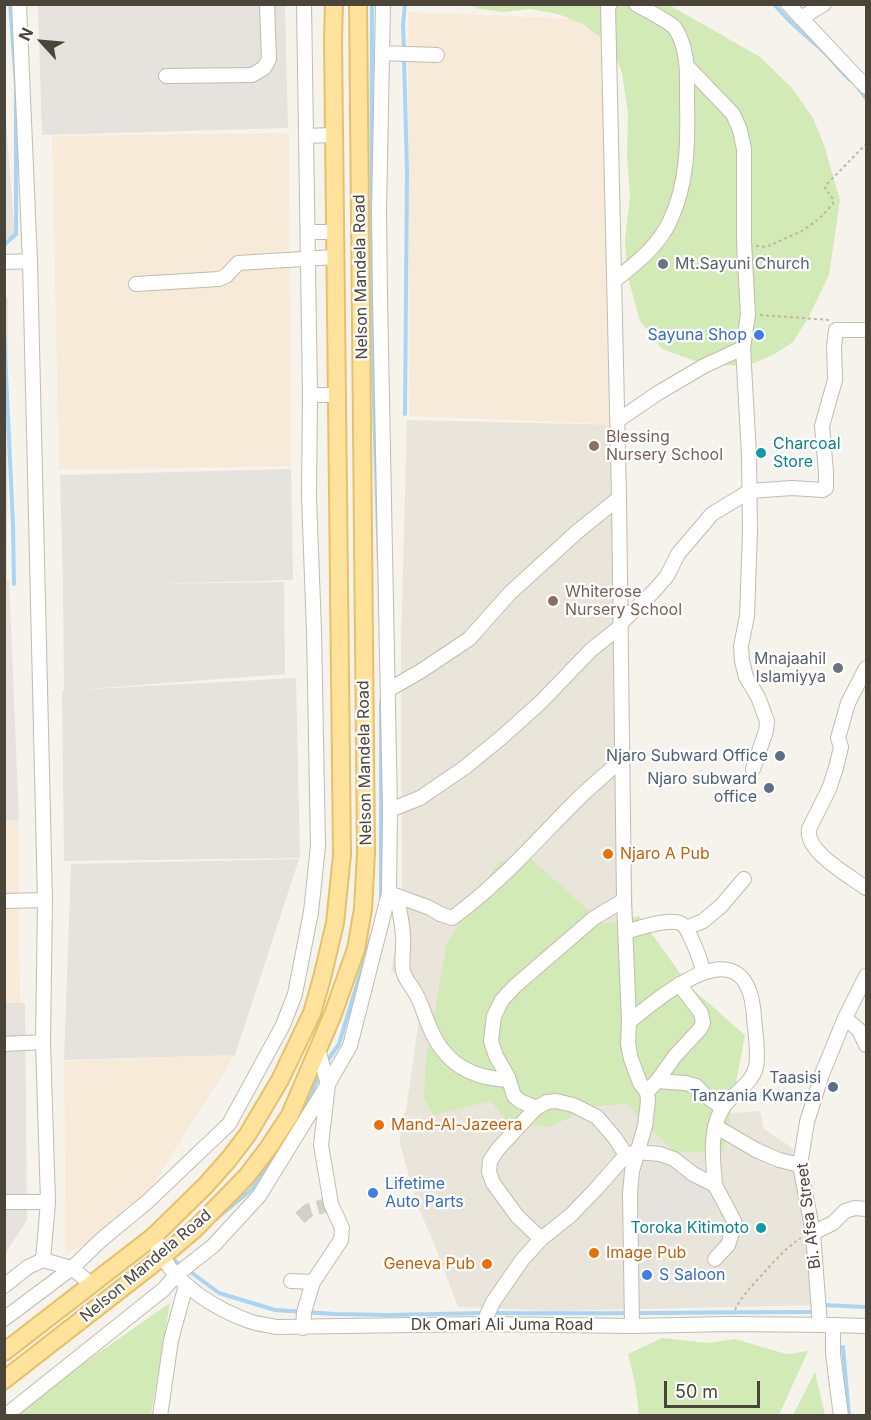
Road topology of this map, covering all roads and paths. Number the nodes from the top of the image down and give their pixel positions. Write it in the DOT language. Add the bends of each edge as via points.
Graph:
graph roads {
  1 [pos="19,4"];
  2 [pos="267,4"];
  3 [pos="304,4"];
  4 [pos="334,4"];
  5 [pos="358,4"];
  6 [pos="383,4"];
  7 [pos="610,4"];
  8 [pos="636,4"];
  9 [pos="788,4"];
  10 [pos="824,4"];
  11 [pos="801,18"];
  12 [pos="381,53"];
  13 [pos="437,55"];
  14 [pos="687,66"];
  15 [pos="166,76"];
  16 [pos="867,87"];
  17 [pos="334,135"];
  18 [pos="306,136"];
  19 [pos="867,144"];
  20 [pos="308,232"];
  21 [pos="335,232"];
  22 [pos="744,242"];
  23 [pos="335,257"];
  24 [pos="309,259"];
  25 [pos="30,261"];
  26 [pos="4,262"];
  27 [pos="614,281"];
  28 [pos="136,284"];
  29 [pos="748,315"];
  30 [pos="836,330"];
  31 [pos="867,330"];
  32 [pos="743,348"];
  33 [pos="310,395"];
  34 [pos="337,395"];
  35 [pos="617,421"];
  36 [pos="750,491"];
  37 [pos="619,498"];
  38 [pos="621,624"];
  39 [pos="867,668"];
  40 [pos="388,690"];
  41 [pos="622,759"];
  42 [pos="753,769"];
  43 [pos="390,810"];
  44 [pos="744,879"];
  45 [pos="867,888"];
  46 [pos="393,895"];
  47 [pos="45,900"];
  48 [pos="624,900"];
  49 [pos="4,901"];
  50 [pos="686,928"];
  51 [pos="626,932"];
  52 [pos="702,972"];
  53 [pos="867,976"];
  54 [pos="679,984"];
  55 [pos="295,994"];
  56 [pos="312,1013"];
  57 [pos="845,1018"];
  58 [pos="629,1022"];
  59 [pos="43,1042"];
  60 [pos="4,1044"];
  61 [pos="867,1045"];
  62 [pos="318,1050"];
  63 [pos="509,1080"];
  64 [pos="657,1081"];
  65 [pos="328,1084"];
  66 [pos="647,1092"];
  67 [pos="536,1108"];
  68 [pos="723,1108"];
  69 [pos="229,1124"];
  70 [pos="715,1126"];
  71 [pos="248,1134"];
  72 [pos="632,1153"];
  73 [pos="800,1165"];
  74 [pos="715,1185"];
  75 [pos="4,1202"];
  76 [pos="48,1202"];
  77 [pos="867,1209"];
  78 [pos="813,1233"];
  79 [pos="154,1236"];
  80 [pos="541,1239"];
  81 [pos="162,1257"];
  82 [pos="715,1259"];
  83 [pos="43,1260"];
  84 [pos="72,1268"];
  85 [pos="181,1280"];
  86 [pos="291,1281"];
  87 [pos="313,1282"];
  88 [pos="92,1284"];
  89 [pos="4,1286"];
  90 [pos="4,1319"];
  91 [pos="483,1324"];
  92 [pos="728,1324"];
  93 [pos="827,1325"];
  94 [pos="632,1326"];
  95 [pos="867,1326"];
  96 [pos="303,1328"];
  97 [pos="4,1352"];
  98 [pos="4,1380"];
  99 [pos="5,1416"];
  100 [pos="160,1416"];
  101 [pos="841,1416"];
  1 -- 25 [label="street"];
  2 -- 15 [label="street" via="269,59 264,68 252,75"];
  3 -- 18 [label="street"];
  4 -- 17 [label="main road, Nelson Mandela Road"];
  5 -- 62 [label="main road, Nelson Mandela Road" via="366,853 356,949"];
  6 -- 12 [label="street"];
  7 -- 27 [label="street"];
  8 -- 14 [label="street" via="674,27 686,53"];
  9 -- 11 [label="street"];
  10 -- 11 [label="street"];
  11 -- 16 [label="street"];
  12 -- 13 [label="street"];
  12 -- 40 [label="street" via="379,212"];
  14 -- 22 [label="street" via="733,114 740,130 745,174"];
  14 -- 27 [label="street" via="688,142 679,197 660,238"];
  17 -- 18 [label="street"];
  17 -- 21 [label="main road, Nelson Mandela Road"];
  18 -- 20 [label="street"];
  19 -- 22 [label="path" via="826,185 833,204 819,219 766,247"];
  20 -- 21 [label="street"];
  20 -- 24 [label="street"];
  21 -- 23 [label="main road, Nelson Mandela Road"];
  22 -- 29 [label="street"];
  23 -- 24 [label="street"];
  23 -- 34 [label="main road, Nelson Mandela Road"];
  24 -- 28 [label="street" via="238,263 219,279"];
  24 -- 33 [label="street"];
  25 -- 26 [label="street"];
  25 -- 47 [label="street"];
  27 -- 35 [label="street"];
  29 -- 30 [label="path" via="836,321"];
  29 -- 32 [label="street"];
  30 -- 31 [label="street"];
  30 -- 36 [label="street" via="835,380 822,426 826,488"];
  32 -- 35 [label="street" via="694,372"];
  32 -- 36 [label="street"];
  33 -- 34 [label="street"];
  33 -- 55 [label="street" via="318,846"];
  34 -- 56 [label="main road, Nelson Mandela Road" via="342,855 335,923"];
  35 -- 37 [label="street"];
  36 -- 38 [label="street" via="712,514 678,554 654,591"];
  36 -- 42 [label="street" via="748,606 742,661 767,721"];
  37 -- 38 [label="street"];
  37 -- 40 [label="street" via="510,593 469,639"];
  38 -- 41 [label="street"];
  38 -- 43 [label="street" via="541,702 464,768 420,798"];
  39 -- 45 [label="street" via="848,703 838,738 841,747 836,768 808,835 819,852"];
  40 -- 43 [label="street"];
  41 -- 46 [label="street" via="452,918"];
  41 -- 48 [label="street"];
  43 -- 46 [label="street"];
  44 -- 50 [label="street" via="721,906 703,921"];
  46 -- 63 [label="street" via="403,937 402,969 441,1048 467,1071"];
  46 -- 65 [label="street" via="350,1046"];
  47 -- 49 [label="street"];
  47 -- 59 [label="street"];
  48 -- 51 [label="street"];
  48 -- 63 [label="street" via="594,918 502,1000 494,1016 491,1041"];
  50 -- 51 [label="street" via="675,921"];
  50 -- 52 [label="street"];
  51 -- 58 [label="street"];
  52 -- 54 [label="street"];
  52 -- 68 [label="street" via="730,970 746,984 753,1005 756,1067 752,1077"];
  53 -- 57 [label="street, Bi. Afsa Street"];
  54 -- 58 [label="street"];
  54 -- 64 [label="street" via="701,1013 703,1023"];
  55 -- 56 [label="street"];
  55 -- 69 [label="street" via="283,1025"];
  56 -- 71 [label="main road, Nelson Mandela Road" via="280,1080"];
  57 -- 61 [label="street" via="859,1030"];
  57 -- 73 [label="street, Bi. Afsa Street" via="807,1122"];
  58 -- 66 [label="street" via="631,1059"];
  59 -- 60 [label="street"];
  59 -- 76 [label="street"];
  62 -- 65 [label="street"];
  62 -- 81 [label="main road, Nelson Mandela Road" via="290,1115 269,1147 222,1202"];
  63 -- 67 [label="street" via="513,1096"];
  64 -- 66 [label="street"];
  64 -- 68 [label="street" via="696,1086"];
  65 -- 85 [label="street" via="259,1196"];
  65 -- 87 [label="street" via="321,1145 331,1204 342,1228 341,1240"];
  66 -- 72 [label="street" via="645,1126"];
  67 -- 72 [label="street" via="556,1101 573,1105 597,1117"];
  67 -- 80 [label="street" via="498,1149 490,1161 489,1172 517,1216"];
  68 -- 70 [label="street"];
  69 -- 71 [label="street"];
  69 -- 84 [label="street"];
  70 -- 73 [label="street" via="756,1150"];
  70 -- 74 [label="street"];
  71 -- 79 [label="main road, Nelson Mandela Road" via="205,1186"];
  72 -- 74 [label="street" via="674,1159"];
  72 -- 80 [label="street" via="571,1215"];
  72 -- 94 [label="street"];
  73 -- 78 [label="street, Bi. Afsa Street"];
  74 -- 82 [label="street" via="734,1221 728,1245"];
  75 -- 76 [label="street"];
  76 -- 83 [label="street"];
  77 -- 78 [label="street" via="845,1211 833,1223"];
  78 -- 92 [label="path" via="793,1243 777,1258 739,1300"];
  78 -- 93 [label="street, Bi. Afsa Street"];
  79 -- 81 [label="street, Dk Omari Ali Juma Road"];
  79 -- 88 [label="main road, Nelson Mandela Road"];
  80 -- 91 [label="street" via="503,1287"];
  81 -- 85 [label="street, Dk Omari Ali Juma Road"];
  81 -- 98 [label="main road, Nelson Mandela Road"];
  83 -- 84 [label="street"];
  83 -- 89 [label="street"];
  84 -- 88 [label="street"];
  84 -- 90 [label="street"];
  85 -- 96 [label="street, Dk Omari Ali Juma Road" via="208,1302 250,1322"];
  85 -- 99 [label="street" via="164,1288"];
  85 -- 100 [label="street"];
  86 -- 87 [label="street"];
  87 -- 96 [label="street"];
  88 -- 97 [label="main road, Nelson Mandela Road"];
  91 -- 94 [label="street, Dk Omari Ali Juma Road"];
  91 -- 96 [label="street, Dk Omari Ali Juma Road"];
  92 -- 93 [label="street, Dk Omari Ali Juma Road"];
  92 -- 94 [label="street, Dk Omari Ali Juma Road"];
  93 -- 95 [label="street, Dk Omari Ali Juma Road"];
  93 -- 101 [label="street, Bi. Afsa Street"];
}
